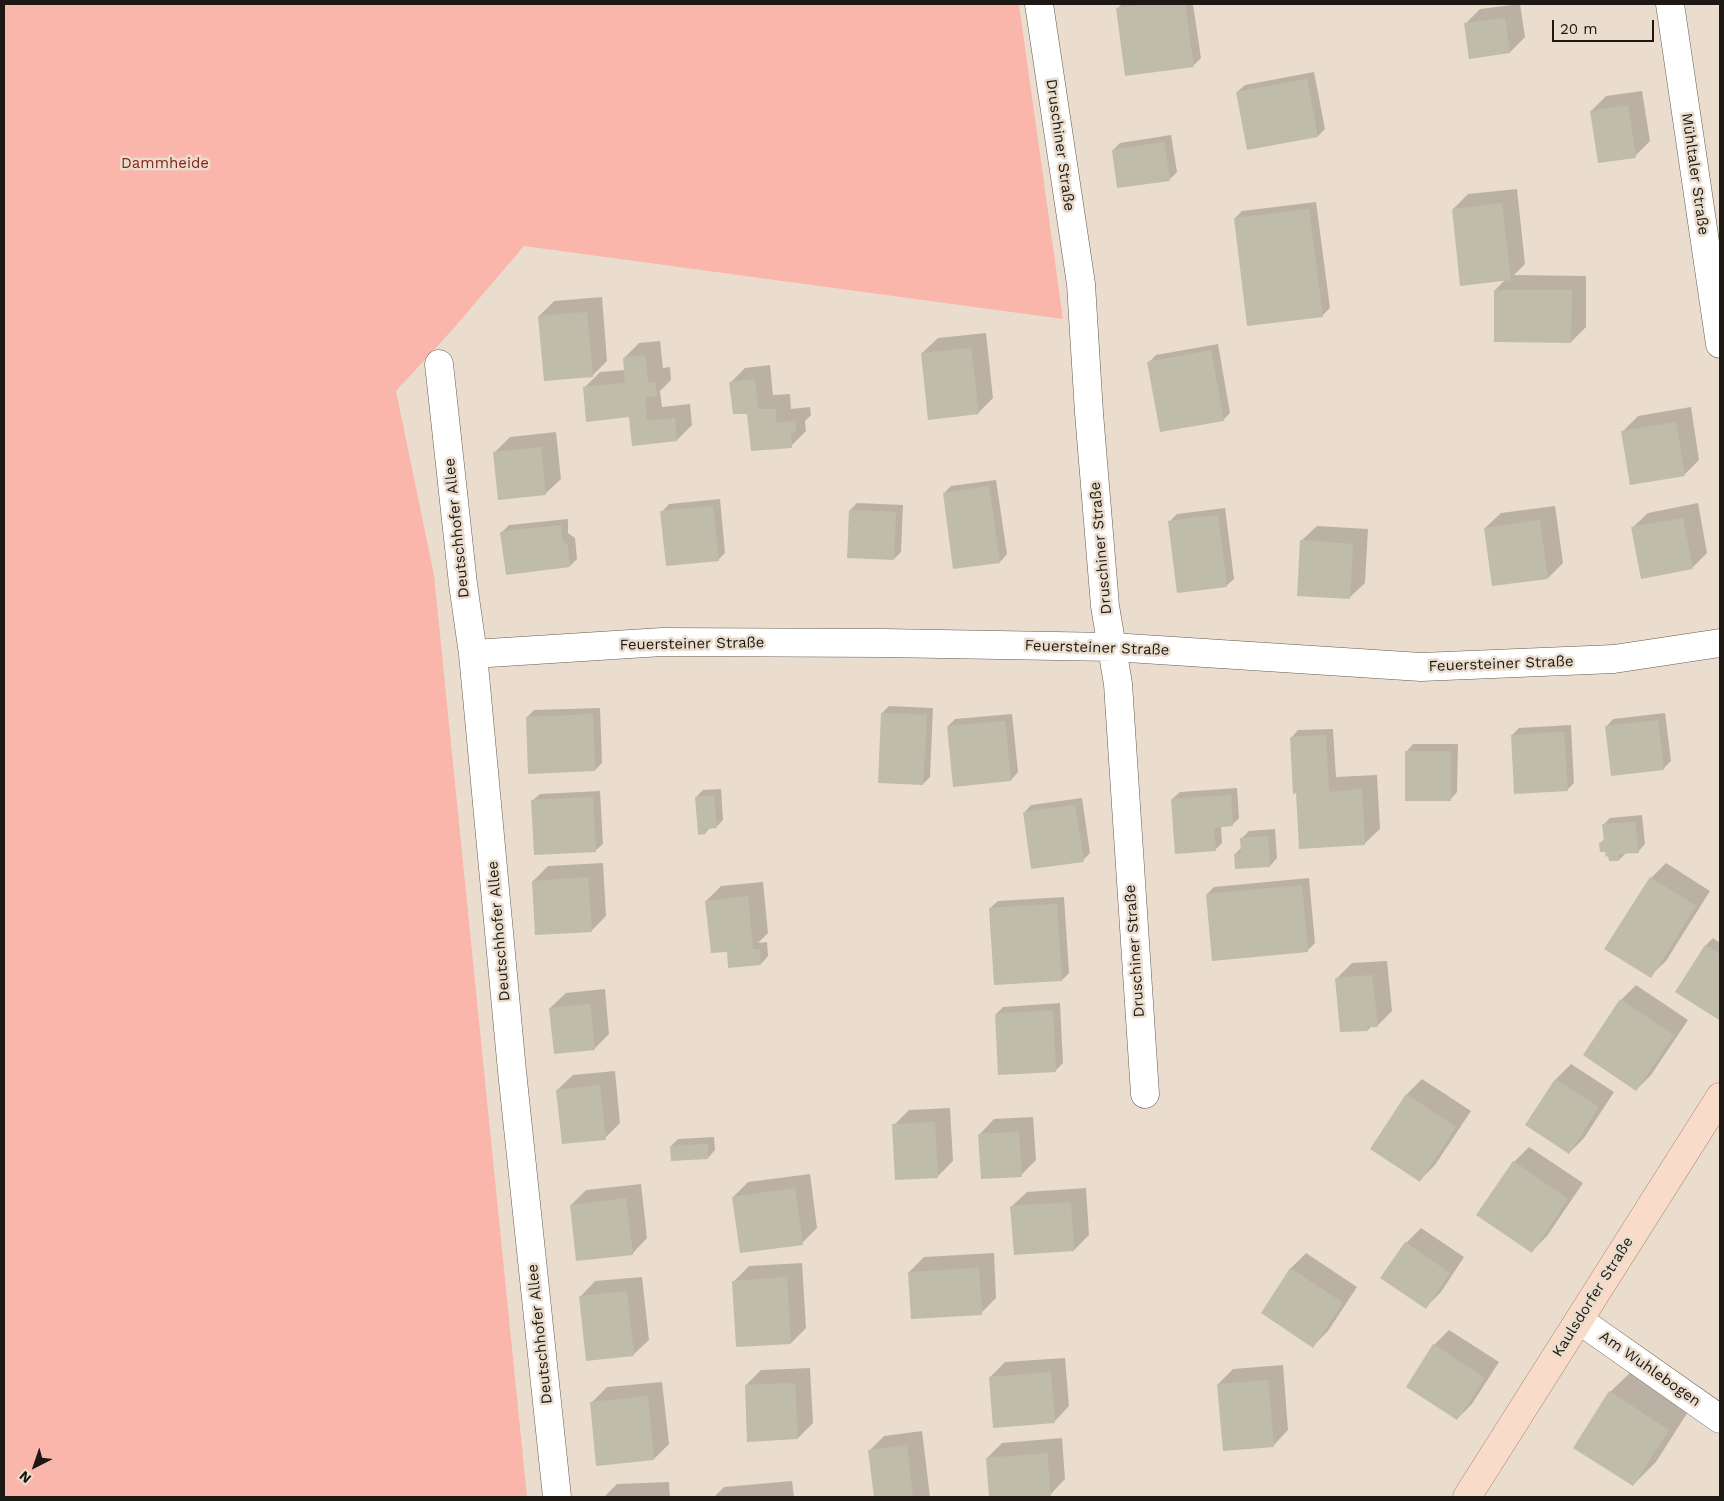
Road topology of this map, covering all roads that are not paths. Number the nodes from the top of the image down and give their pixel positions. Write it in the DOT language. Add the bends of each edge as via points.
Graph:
graph roads {
  1 [pos="1039,4"];
  2 [pos="1670,4"];
  3 [pos="1720,344"];
  4 [pos="439,364"];
  5 [pos="1720,643"];
  6 [pos="1112,647"];
  7 [pos="472,654"];
  8 [pos="1144,1094"];
  9 [pos="1720,1097"];
  10 [pos="1579,1320"];
  11 [pos="1720,1419"];
  12 [pos="556,1497"];
  13 [pos="1467,1497"];
  1 -- 6 [label="street, Druschiner Straße" via="1081,284 1089,413"];
  2 -- 3 [label="street, Mühltaler Straße"];
  4 -- 7 [label="street, Deutschhofer Allee"];
  5 -- 6 [label="street, Feuersteiner Straße" via="1614,659 1422,667"];
  6 -- 7 [label="street, Feuersteiner Straße" via="662,642"];
  6 -- 8 [label="street, Druschiner Straße" via="1118,684"];
  7 -- 12 [label="street, Deutschhofer Allee"];
  9 -- 10 [label="main road, Kaulsdorfer Straße"];
  10 -- 11 [label="street, Am Wuhlebogen"];
  10 -- 13 [label="main road, Kaulsdorfer Straße"];
}
